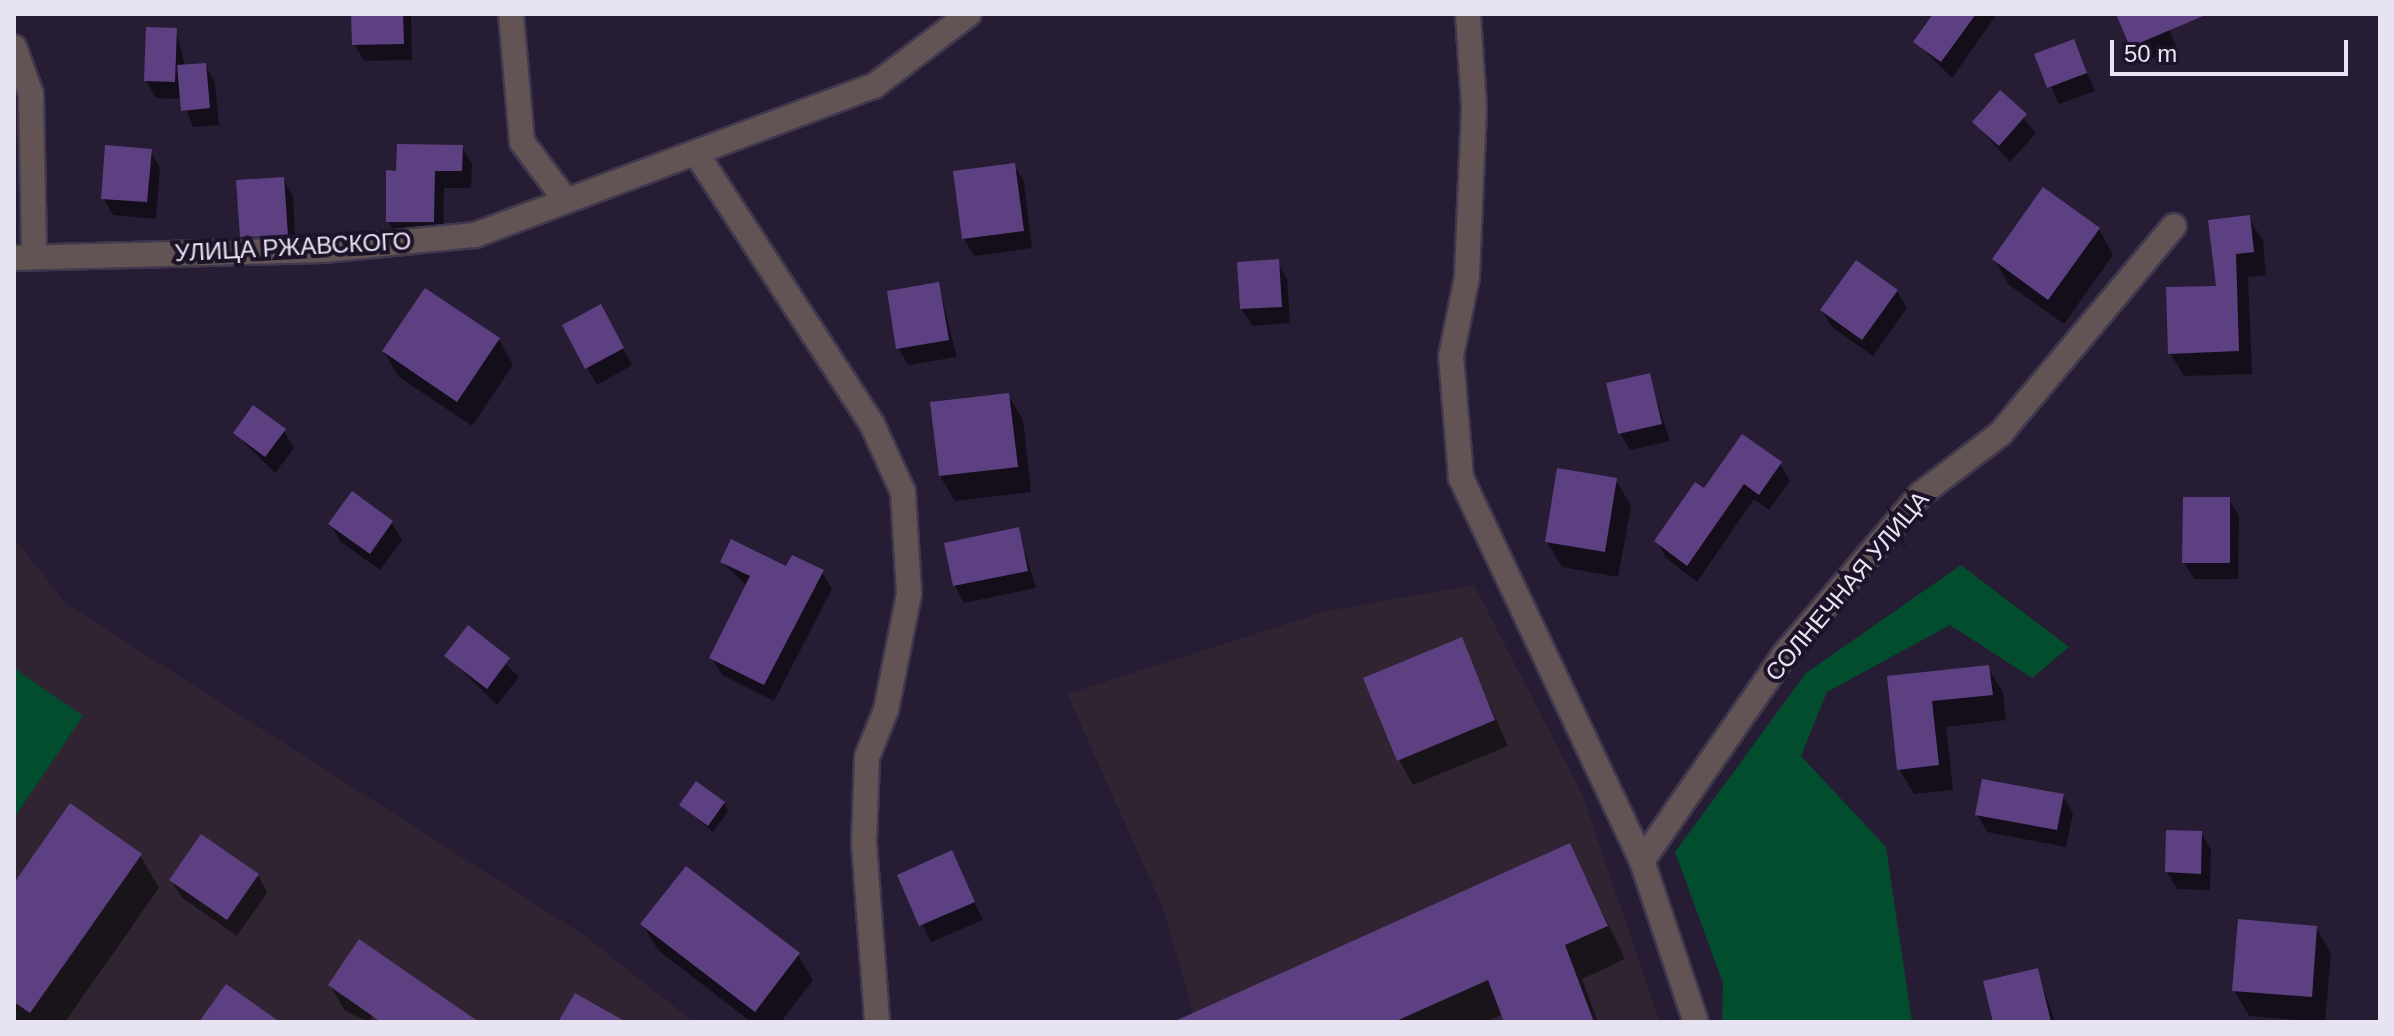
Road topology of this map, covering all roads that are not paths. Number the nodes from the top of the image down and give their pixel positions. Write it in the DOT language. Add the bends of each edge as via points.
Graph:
graph roads {
  1 [pos="511,14"];
  2 [pos="969,14"];
  3 [pos="1468,14"];
  4 [pos="14,47"];
  5 [pos="698,156"];
  6 [pos="564,198"];
  7 [pos="2174,226"];
  8 [pos="24,258"];
  9 [pos="1642,861"];
  10 [pos="877,1022"];
  11 [pos="1696,1022"];
  1 -- 6 [label="street" via="522,142"];
  2 -- 5 [label="street, УЛИЦА РЖАВСКОГО" via="874,86"];
  3 -- 9 [label="street" via="1474,108 1467,277 1451,356 1461,478"];
  4 -- 8 [label="street" via="31,94"];
  5 -- 6 [label="street, УЛИЦА РЖАВСКОГО"];
  5 -- 10 [label="street" via="872,424 903,492 909,594 886,710 867,757 864,843"];
  6 -- 8 [label="street, УЛИЦА РЖАВСКОГО" via="475,235 383,246"];
  7 -- 9 [label="street, СОЛНЕЧНАЯ УЛИЦА" via="2000,434 1921,494 1784,655"];
  9 -- 11 [label="street"];
}
